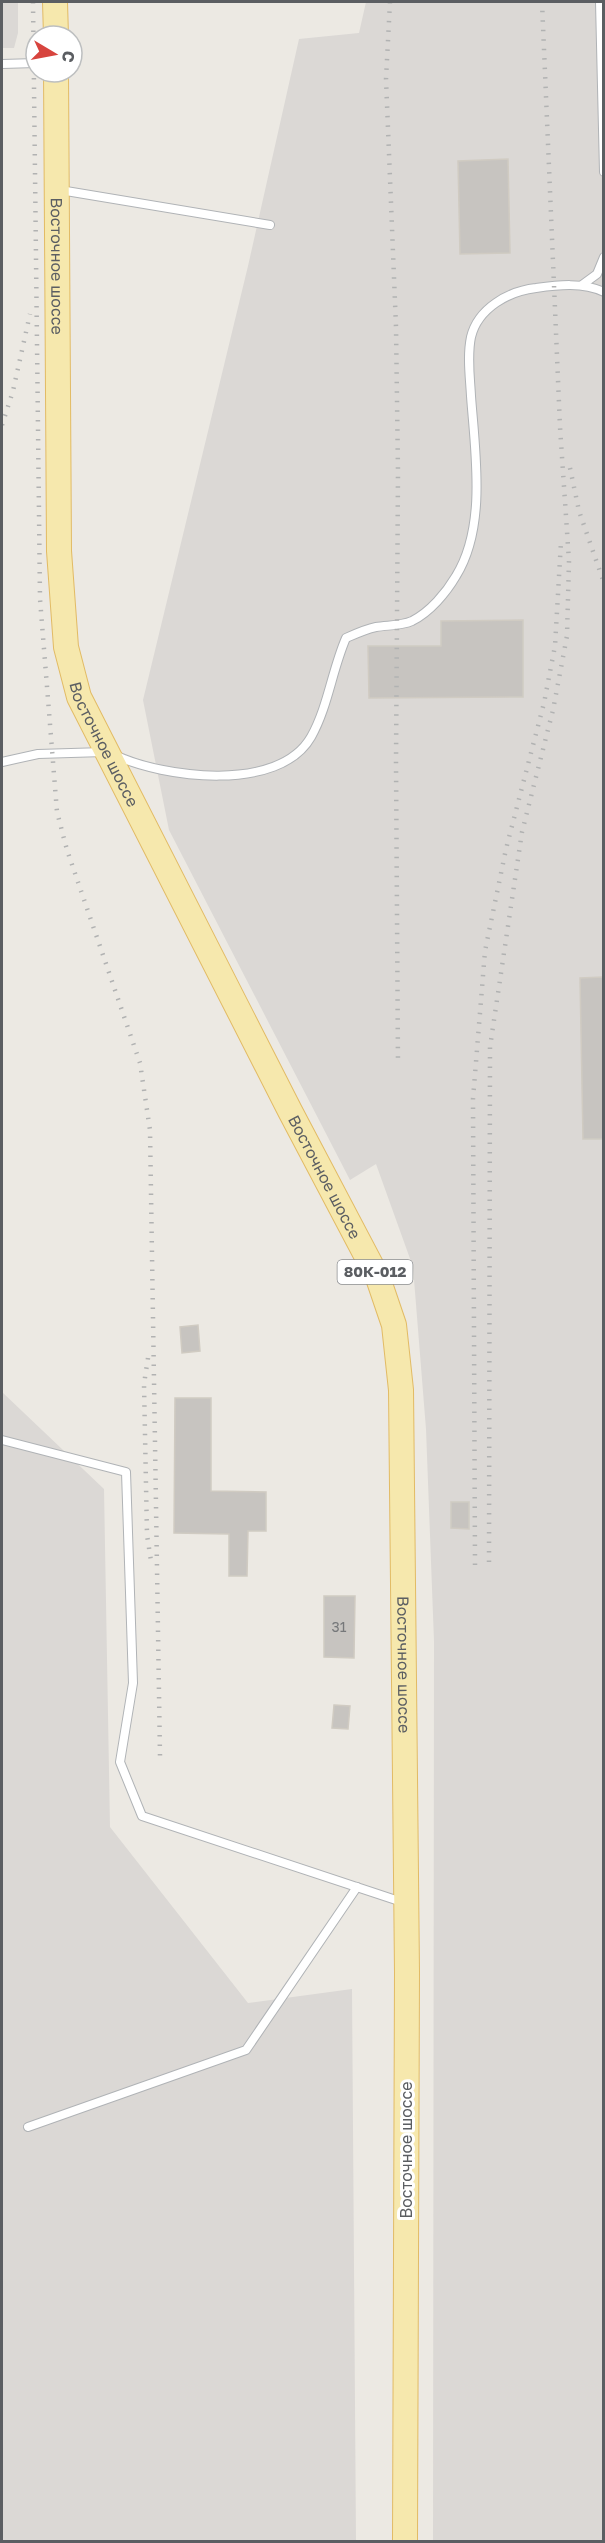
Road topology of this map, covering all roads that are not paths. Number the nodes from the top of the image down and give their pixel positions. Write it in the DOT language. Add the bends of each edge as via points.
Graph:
graph roads {
  1 [pos="56,2"];
  2 [pos="600,2"];
  3 [pos="56,24"];
  4 [pos="24,63"];
  5 [pos="2,64"];
  6 [pos="56,84"];
  7 [pos="603,172"];
  8 [pos="55,189"];
  9 [pos="270,225"];
  10 [pos="603,257"];
  11 [pos="582,285"];
  12 [pos="603,292"];
  13 [pos="108,752"];
  14 [pos="2,762"];
  15 [pos="2,1440"];
  16 [pos="357,1887"];
  17 [pos="406,1903"];
  18 [pos="28,2127"];
  19 [pos="405,2541"];
  1 -- 3 [label="main road"];
  2 -- 7 [label="lane"];
  4 -- 5 [label="lane"];
  6 -- 8 [label="main road, Восточное шоссе / 80К-012"];
  8 -- 9 [label="lane"];
  8 -- 13 [label="main road, Восточное шоссе / 80К-012" via="59,551 66,647 79,698"];
  10 -- 11 [label="lane" via="597,274"];
  11 -- 12 [label="lane"];
  11 -- 13 [label="lane" via="518,290 491,306 477,323 471,337 469,364 477,481 472,528 457,575 430,609 411,621 375,627 346,638 319,720 299,753 271,769 243,776 136,765"];
  13 -- 14 [label="lane" via="38,754"];
  13 -- 17 [label="main road, Восточное шоссе / 80К-012" via="378,1278 394,1325 401,1390"];
  15 -- 16 [label="lane" via="126,1472 133,1683 120,1762 142,1816"];
  16 -- 17 [label="lane"];
  16 -- 18 [label="lane" via="246,2050"];
  17 -- 19 [label="main road, Восточное шоссе / 80К-012"];
}
